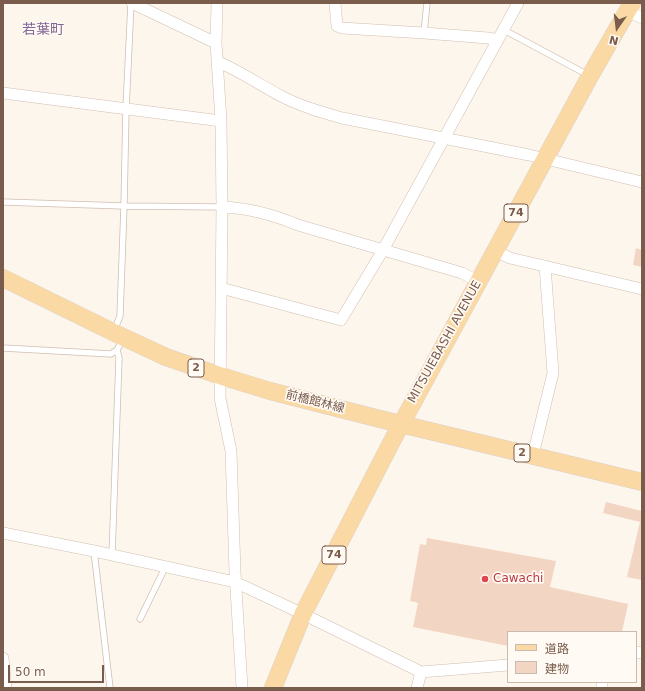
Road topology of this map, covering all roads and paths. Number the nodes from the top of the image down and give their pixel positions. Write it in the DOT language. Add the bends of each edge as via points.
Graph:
graph roads {
  1 [pos="131,3"];
  2 [pos="217,3"];
  3 [pos="334,3"];
  4 [pos="427,3"];
  5 [pos="518,3"];
  6 [pos="634,11"];
  7 [pos="504,30"];
  8 [pos="424,33"];
  9 [pos="498,40"];
  10 [pos="216,43"];
  11 [pos="218,62"];
  12 [pos="590,76"];
  13 [pos="3,93"];
  14 [pos="126,109"];
  15 [pos="221,121"];
  16 [pos="444,138"];
  17 [pos="546,159"];
  18 [pos="642,182"];
  19 [pos="3,202"];
  20 [pos="124,206"];
  21 [pos="222,207"];
  22 [pos="383,250"];
  23 [pos="495,251"];
  24 [pos="545,266"];
  25 [pos="3,278"];
  26 [pos="478,281"];
  27 [pos="221,288"];
  28 [pos="642,289"];
  29 [pos="118,340"];
  30 [pos="3,348"];
  31 [pos="221,376"];
  32 [pos="401,424"];
  33 [pos="533,456"];
  34 [pos="642,482"];
  35 [pos="3,533"];
  36 [pos="94,551"];
  37 [pos="112,555"];
  38 [pos="164,566"];
  39 [pos="235,582"];
  40 [pos="303,614"];
  41 [pos="140,619"];
  42 [pos="3,658"];
  43 [pos="507,665"];
  44 [pos="421,672"];
  45 [pos="6,688"];
  46 [pos="110,688"];
  47 [pos="242,688"];
  48 [pos="273,688"];
  49 [pos="418,688"];
  1 -- 10 [label="street"];
  1 -- 14 [label="lane"];
  2 -- 10 [label="street"];
  3 -- 8 [label="street" via="337,26 342,28"];
  4 -- 8 [label="lane"];
  5 -- 7 [label="street"];
  6 -- 12 [label="main road, MITSUIEBASHI AVENUE / 74"];
  7 -- 9 [label="street"];
  7 -- 12 [label="lane"];
  8 -- 9 [label="street"];
  9 -- 16 [label="street"];
  10 -- 11 [label="street"];
  11 -- 15 [label="street"];
  11 -- 16 [label="street" via="230,66 281,96 317,111"];
  12 -- 17 [label="main road, MITSUIEBASHI AVENUE / 74"];
  13 -- 14 [label="street"];
  14 -- 15 [label="street"];
  14 -- 20 [label="lane"];
  15 -- 21 [label="street"];
  16 -- 17 [label="street"];
  16 -- 22 [label="street"];
  17 -- 18 [label="street"];
  17 -- 23 [label="main road, MITSUIEBASHI AVENUE / 74"];
  19 -- 20 [label="lane"];
  20 -- 21 [label="lane"];
  20 -- 29 [label="lane"];
  21 -- 22 [label="street" via="266,214"];
  21 -- 27 [label="street"];
  22 -- 26 [label="street" via="462,273"];
  22 -- 27 [label="street" via="341,320"];
  23 -- 24 [label="street" via="510,258"];
  23 -- 26 [label="main road, MITSUIEBASHI AVENUE / 74"];
  24 -- 28 [label="street"];
  24 -- 33 [label="street" via="553,373"];
  25 -- 29 [label="main road, 前橋館林線 / 2"];
  26 -- 32 [label="main road, MITSUIEBASHI AVENUE / 74"];
  27 -- 31 [label="street"];
  29 -- 30 [label="lane" via="111,354"];
  29 -- 31 [label="main road, 前橋館林線 / 2"];
  29 -- 37 [label="lane"];
  31 -- 32 [label="main road, 前橋館林線 / 2"];
  31 -- 39 [label="street" via="220,398 231,450"];
  32 -- 33 [label="main road, 前橋館林線 / 2"];
  32 -- 40 [label="main road, MITSUIEBASHI AVENUE / 74"];
  33 -- 34 [label="main road, 前橋館林線 / 2"];
  35 -- 36 [label="street"];
  36 -- 37 [label="street"];
  36 -- 46 [label="lane"];
  37 -- 38 [label="street"];
  38 -- 39 [label="street"];
  38 -- 41 [label="lane"];
  39 -- 40 [label="street"];
  39 -- 47 [label="street"];
  40 -- 44 [label="street"];
  40 -- 48 [label="main road, MITSUIEBASHI AVENUE / 74"];
  42 -- 45 [label="street"];
  43 -- 44 [label="street"];
  44 -- 49 [label="street"];
}
